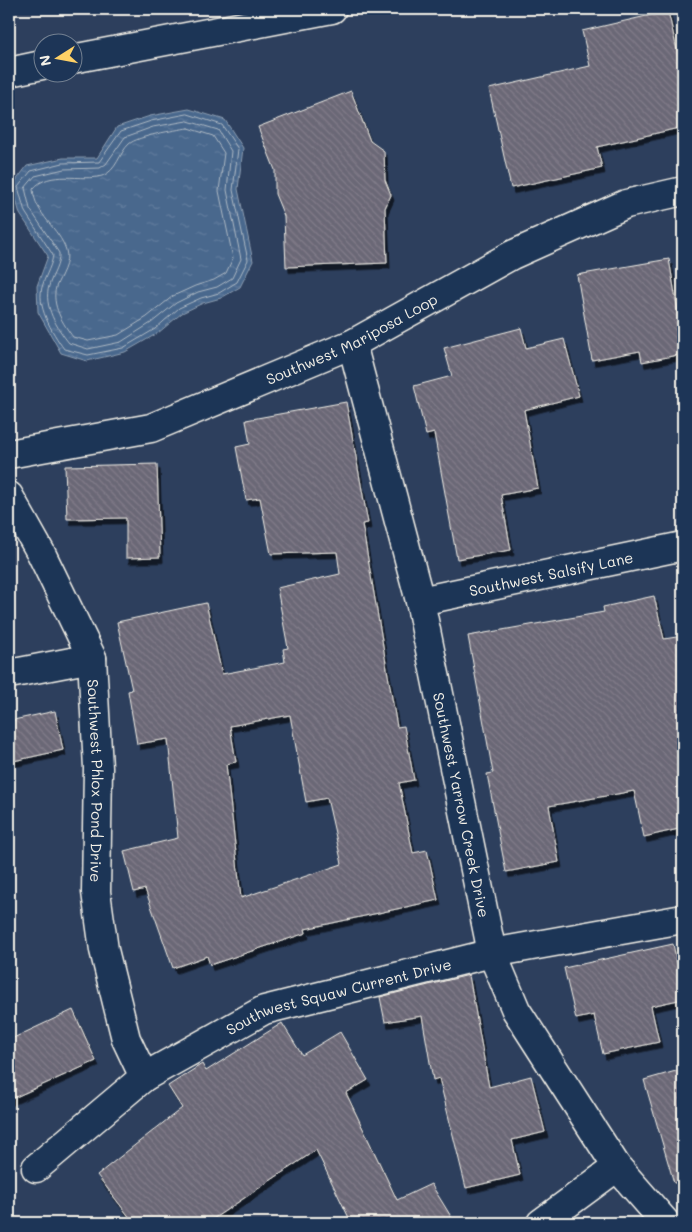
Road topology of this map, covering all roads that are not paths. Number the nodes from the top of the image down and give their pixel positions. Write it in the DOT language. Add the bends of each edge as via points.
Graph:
graph roads {
  1 [pos="332,9"];
  2 [pos="82,57"];
  3 [pos="32,67"];
  4 [pos="9,72"];
  5 [pos="683,191"];
  6 [pos="352,344"];
  7 [pos="9,454"];
  8 [pos="9,496"];
  9 [pos="683,546"];
  10 [pos="420,601"];
  11 [pos="92,658"];
  12 [pos="9,674"];
  13 [pos="683,919"];
  14 [pos="492,954"];
  15 [pos="144,1077"];
  16 [pos="617,1167"];
  17 [pos="36,1168"];
  18 [pos="541,1223"];
  19 [pos="666,1223"];
  1 -- 2 [label="street"];
  3 -- 4 [label="street"];
  5 -- 6 [label="street, Southwest Mariposa Loop" via="626,204 512,255"];
  6 -- 7 [label="street, Southwest Mariposa Loop" via="151,428"];
  6 -- 10 [label="street, Southwest Yarrow Creek Drive"];
  8 -- 11 [label="street, Southwest Phlox Pond Drive"];
  9 -- 10 [label="street, Southwest Salsify Lane"];
  10 -- 14 [label="street, Southwest Yarrow Creek Drive"];
  11 -- 12 [label="street"];
  11 -- 15 [label="street, Southwest Phlox Pond Drive" via="98,768 96,892 104,950 126,1039"];
  13 -- 14 [label="street, Southwest Squaw Current Drive"];
  14 -- 15 [label="street, Southwest Squaw Current Drive" via="264,1010"];
  14 -- 16 [label="street, Southwest Yarrow Creek Drive" via="516,1010"];
  15 -- 17 [label="street, Southwest Squaw Current Drive"];
  16 -- 18 [label="street"];
  16 -- 19 [label="street, Southwest Yarrow Creek Drive"];
}
